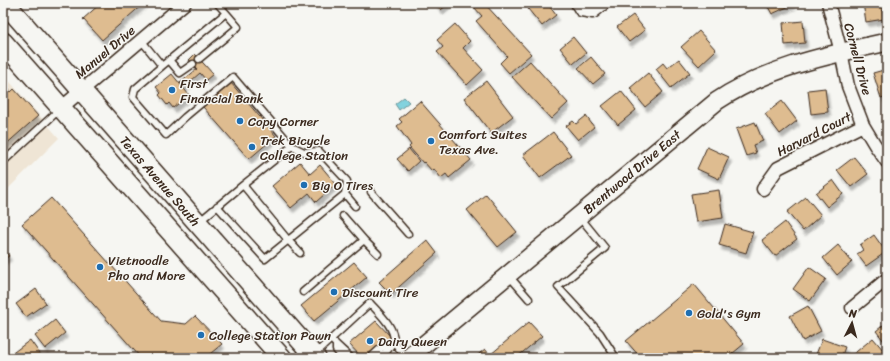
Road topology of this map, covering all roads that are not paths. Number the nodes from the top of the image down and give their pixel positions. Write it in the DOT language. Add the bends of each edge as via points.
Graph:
graph roads {
  1 [pos="5,3"];
  2 [pos="185,3"];
  3 [pos="217,3"];
  4 [pos="576,3"];
  5 [pos="604,3"];
  6 [pos="828,3"];
  7 [pos="226,12"];
  8 [pos="141,40"];
  9 [pos="3,42"];
  10 [pos="887,42"];
  11 [pos="841,52"];
  12 [pos="199,59"];
  13 [pos="169,60"];
  14 [pos="193,64"];
  15 [pos="162,66"];
  16 [pos="82,90"];
  17 [pos="61,108"];
  18 [pos="863,125"];
  19 [pos="292,146"];
  20 [pos="3,162"];
  21 [pos="887,162"];
  22 [pos="243,185"];
  23 [pos="763,189"];
  24 [pos="371,192"];
  25 [pos="344,194"];
  26 [pos="217,206"];
  27 [pos="355,206"];
  28 [pos="343,216"];
  29 [pos="579,216"];
  30 [pos="197,223"];
  31 [pos="408,234"];
  32 [pos="288,240"];
  33 [pos="364,240"];
  34 [pos="300,253"];
  35 [pos="378,254"];
  36 [pos="508,274"];
  37 [pos="887,278"];
  38 [pos="303,292"];
  39 [pos="529,299"];
  40 [pos="852,308"];
  41 [pos="331,339"];
  42 [pos="336,344"];
  43 [pos="392,344"];
  44 [pos="315,356"];
  45 [pos="282,358"];
  46 [pos="343,358"];
  47 [pos="351,358"];
  48 [pos="370,358"];
  49 [pos="378,358"];
  50 [pos="407,358"];
  51 [pos="616,358"];
  1 -- 16 [label="main road, Texas Avenue South"];
  2 -- 8 [label="street, Manuel Drive"];
  3 -- 7 [label="lane"];
  4 -- 5 [label="street" via="581,10 593,12"];
  6 -- 11 [label="street, Cornell Drive"];
  7 -- 12 [label="lane" via="238,27"];
  7 -- 13 [label="lane"];
  8 -- 15 [label="lane"];
  8 -- 16 [label="street, Manuel Drive"];
  9 -- 17 [label="main road, Texas Avenue South"];
  10 -- 11 [label="street, Brentwood Drive East"];
  11 -- 18 [label="street, Cornell Drive" via="848,86"];
  11 -- 29 [label="street, Brentwood Drive East" via="767,74 729,93"];
  13 -- 14 [label="lane" via="180,73"];
  13 -- 15 [label="lane"];
  15 -- 19 [label="lane" via="135,89 133,97 166,135 233,78"];
  16 -- 17 [label="street, Manuel Drive"];
  16 -- 30 [label="main road, Texas Avenue South"];
  17 -- 20 [label="lane"];
  17 -- 45 [label="main road, Texas Avenue South"];
  18 -- 21 [label="street, Cornell Drive"];
  18 -- 23 [label="street, Harvard Court" via="778,168"];
  19 -- 22 [label="lane"];
  19 -- 25 [label="lane" via="304,152 319,151 347,181"];
  22 -- 26 [label="lane"];
  22 -- 32 [label="lane"];
  24 -- 31 [label="lane"];
  25 -- 27 [label="lane"];
  25 -- 32 [label="lane"];
  26 -- 30 [label="lane"];
  26 -- 32 [label="lane" via="265,259"];
  28 -- 33 [label="lane"];
  29 -- 36 [label="street, Brentwood Drive East"];
  29 -- 51 [label="lane" via="605,248 558,287 600,333"];
  30 -- 44 [label="main road, Texas Avenue South"];
  32 -- 34 [label="lane"];
  33 -- 35 [label="lane"];
  33 -- 38 [label="lane"];
  36 -- 39 [label="lane"];
  36 -- 50 [label="street, Brentwood Drive East"];
  37 -- 40 [label="street"];
  41 -- 42 [label="lane"];
  41 -- 43 [label="lane" via="370,303 383,317 394,336"];
  41 -- 44 [label="lane"];
  42 -- 46 [label="lane" via="336,350"];
  42 -- 47 [label="lane"];
  43 -- 48 [label="lane" via="382,347"];
  43 -- 49 [label="lane"];
  43 -- 50 [label="lane"];
}
